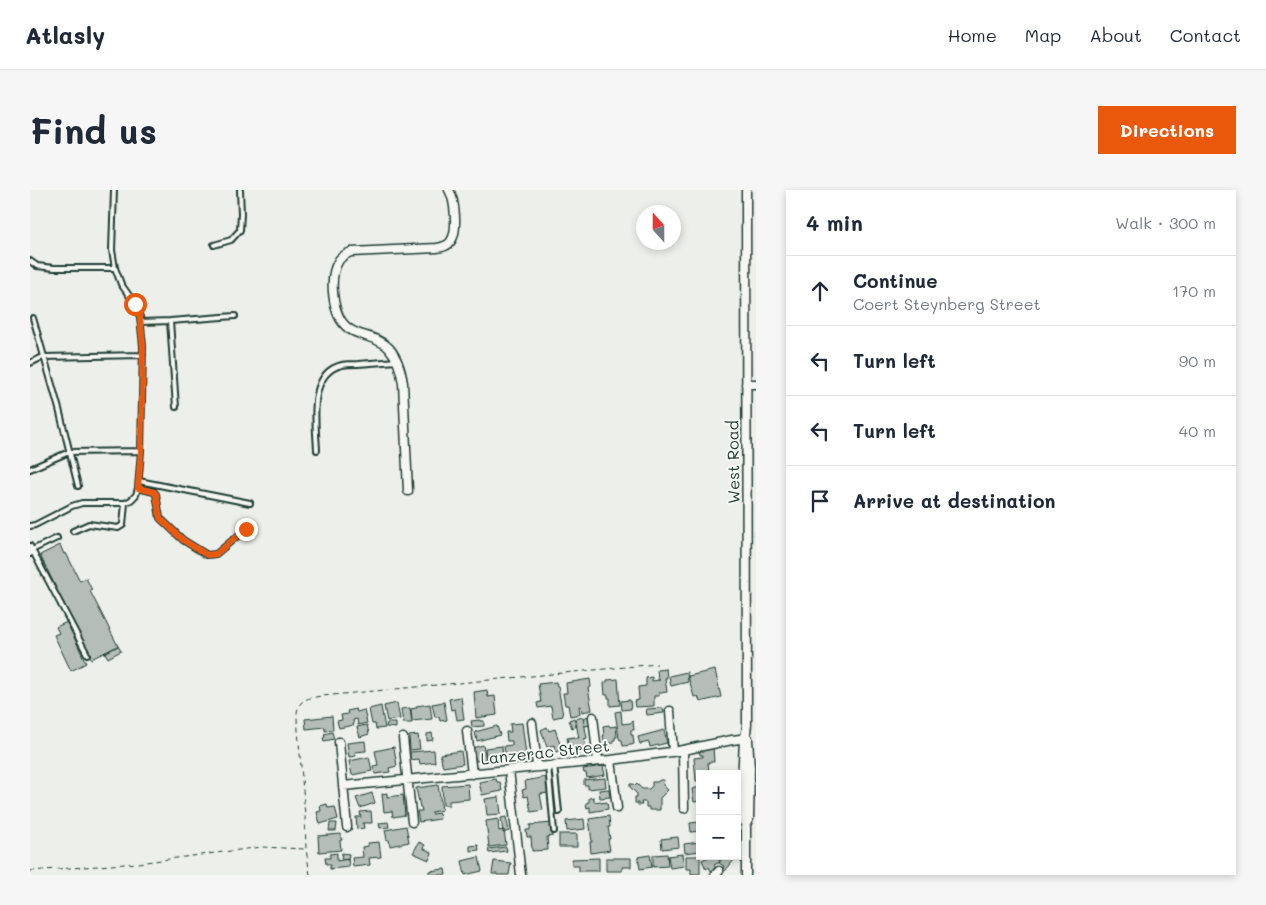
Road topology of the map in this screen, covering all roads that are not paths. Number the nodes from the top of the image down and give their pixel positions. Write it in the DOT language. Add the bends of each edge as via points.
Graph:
graph roads {
  1 [pos="114,190"];
  2 [pos="240,190"];
  3 [pos="449,190"];
  4 [pos="746,190"];
  5 [pos="214,245"];
  6 [pos="30,261"];
  7 [pos="115,268"];
  8 [pos="235,316"];
  9 [pos="33,318"];
  10 [pos="170,321"];
  11 [pos="141,322"];
  12 [pos="143,356"];
  13 [pos="43,357"];
  14 [pos="397,361"];
  15 [pos="30,363"];
  16 [pos="746,384"];
  17 [pos="756,384"];
  18 [pos="176,407"];
  19 [pos="317,450"];
  20 [pos="141,451"];
  21 [pos="69,452"];
  22 [pos="30,470"];
  23 [pos="139,481"];
  24 [pos="78,486"];
  25 [pos="138,488"];
  26 [pos="408,492"];
  27 [pos="124,503"];
  28 [pos="250,503"];
  29 [pos="747,522"];
  30 [pos="756,523"];
  31 [pos="30,526"];
  32 [pos="246,529"];
  33 [pos="73,531"];
  34 [pos="57,538"];
  35 [pos="31,550"];
  36 [pos="88,654"];
  37 [pos="670,712"];
  38 [pos="594,717"];
  39 [pos="532,723"];
  40 [pos="468,731"];
  41 [pos="746,737"];
  42 [pos="404,738"];
  43 [pos="339,742"];
  44 [pos="683,750"];
  45 [pos="673,752"];
  46 [pos="611,760"];
  47 [pos="598,761"];
  48 [pos="551,765"];
  49 [pos="537,766"];
  50 [pos="509,770"];
  51 [pos="472,774"];
  52 [pos="408,780"];
  53 [pos="343,786"];
  54 [pos="617,808"];
  55 [pos="684,808"];
  56 [pos="560,812"];
  57 [pos="748,820"];
  58 [pos="412,822"];
  59 [pos="347,826"];
  60 [pos="554,831"];
  61 [pos="521,875"];
  62 [pos="746,875"];
  1 -- 7 [label="lane" via="112,250"];
  2 -- 5 [label="lane" via="240,230 231,240"];
  3 -- 14 [label="street" via="455,229 451,242 445,247 351,252 339,259 335,270 332,289 339,319 348,329 387,345"];
  4 -- 16 [label="street, West Road"];
  6 -- 7 [label="lane" via="37,266 54,268"];
  7 -- 11 [label="lane"];
  8 -- 10 [label="lane"];
  9 -- 13 [label="lane"];
  10 -- 11 [label="lane"];
  10 -- 18 [label="lane"];
  11 -- 12 [label="lane"];
  12 -- 13 [label="lane"];
  12 -- 20 [label="lane"];
  13 -- 15 [label="lane"];
  13 -- 21 [label="lane"];
  14 -- 19 [label="lane" via="342,365 327,374 317,392"];
  14 -- 26 [label="street" via="403,383"];
  16 -- 17 [label="street"];
  16 -- 29 [label="street, West Road"];
  20 -- 21 [label="lane"];
  20 -- 23 [label="lane"];
  21 -- 22 [label="lane"];
  21 -- 24 [label="lane"];
  23 -- 25 [label="lane"];
  23 -- 28 [label="lane"];
  25 -- 27 [label="lane" via="136,495"];
  25 -- 32 [label="lane" via="154,492 160,518 183,540 207,555 216,554"];
  27 -- 31 [label="lane" via="82,503"];
  27 -- 33 [label="lane" via="123,525 118,528 89,524"];
  29 -- 30 [label="street"];
  29 -- 41 [label="street, West Road"];
  34 -- 35 [label="lane"];
  35 -- 36 [label="lane"];
  37 -- 45 [label="street"];
  38 -- 47 [label="street"];
  39 -- 49 [label="street"];
  40 -- 51 [label="street"];
  41 -- 44 [label="street, Lanzerac Street"];
  41 -- 57 [label="street, West Road" via="750,768"];
  42 -- 52 [label="street"];
  43 -- 53 [label="street"];
  44 -- 45 [label="street, Lanzerac Street"];
  44 -- 55 [label="street"];
  45 -- 46 [label="street, Lanzerac Street"];
  46 -- 47 [label="street, Lanzerac Street"];
  46 -- 54 [label="street"];
  47 -- 48 [label="street, Lanzerac Street"];
  48 -- 49 [label="street, Lanzerac Street"];
  48 -- 56 [label="lane"];
  48 -- 60 [label="lane"];
  49 -- 50 [label="street, Lanzerac Street"];
  50 -- 51 [label="street, Lanzerac Street"];
  50 -- 61 [label="street"];
  51 -- 52 [label="street, Lanzerac Street"];
  52 -- 53 [label="street, Lanzerac Street"];
  52 -- 58 [label="street"];
  53 -- 59 [label="street"];
  57 -- 62 [label="street, West Road"];
}
